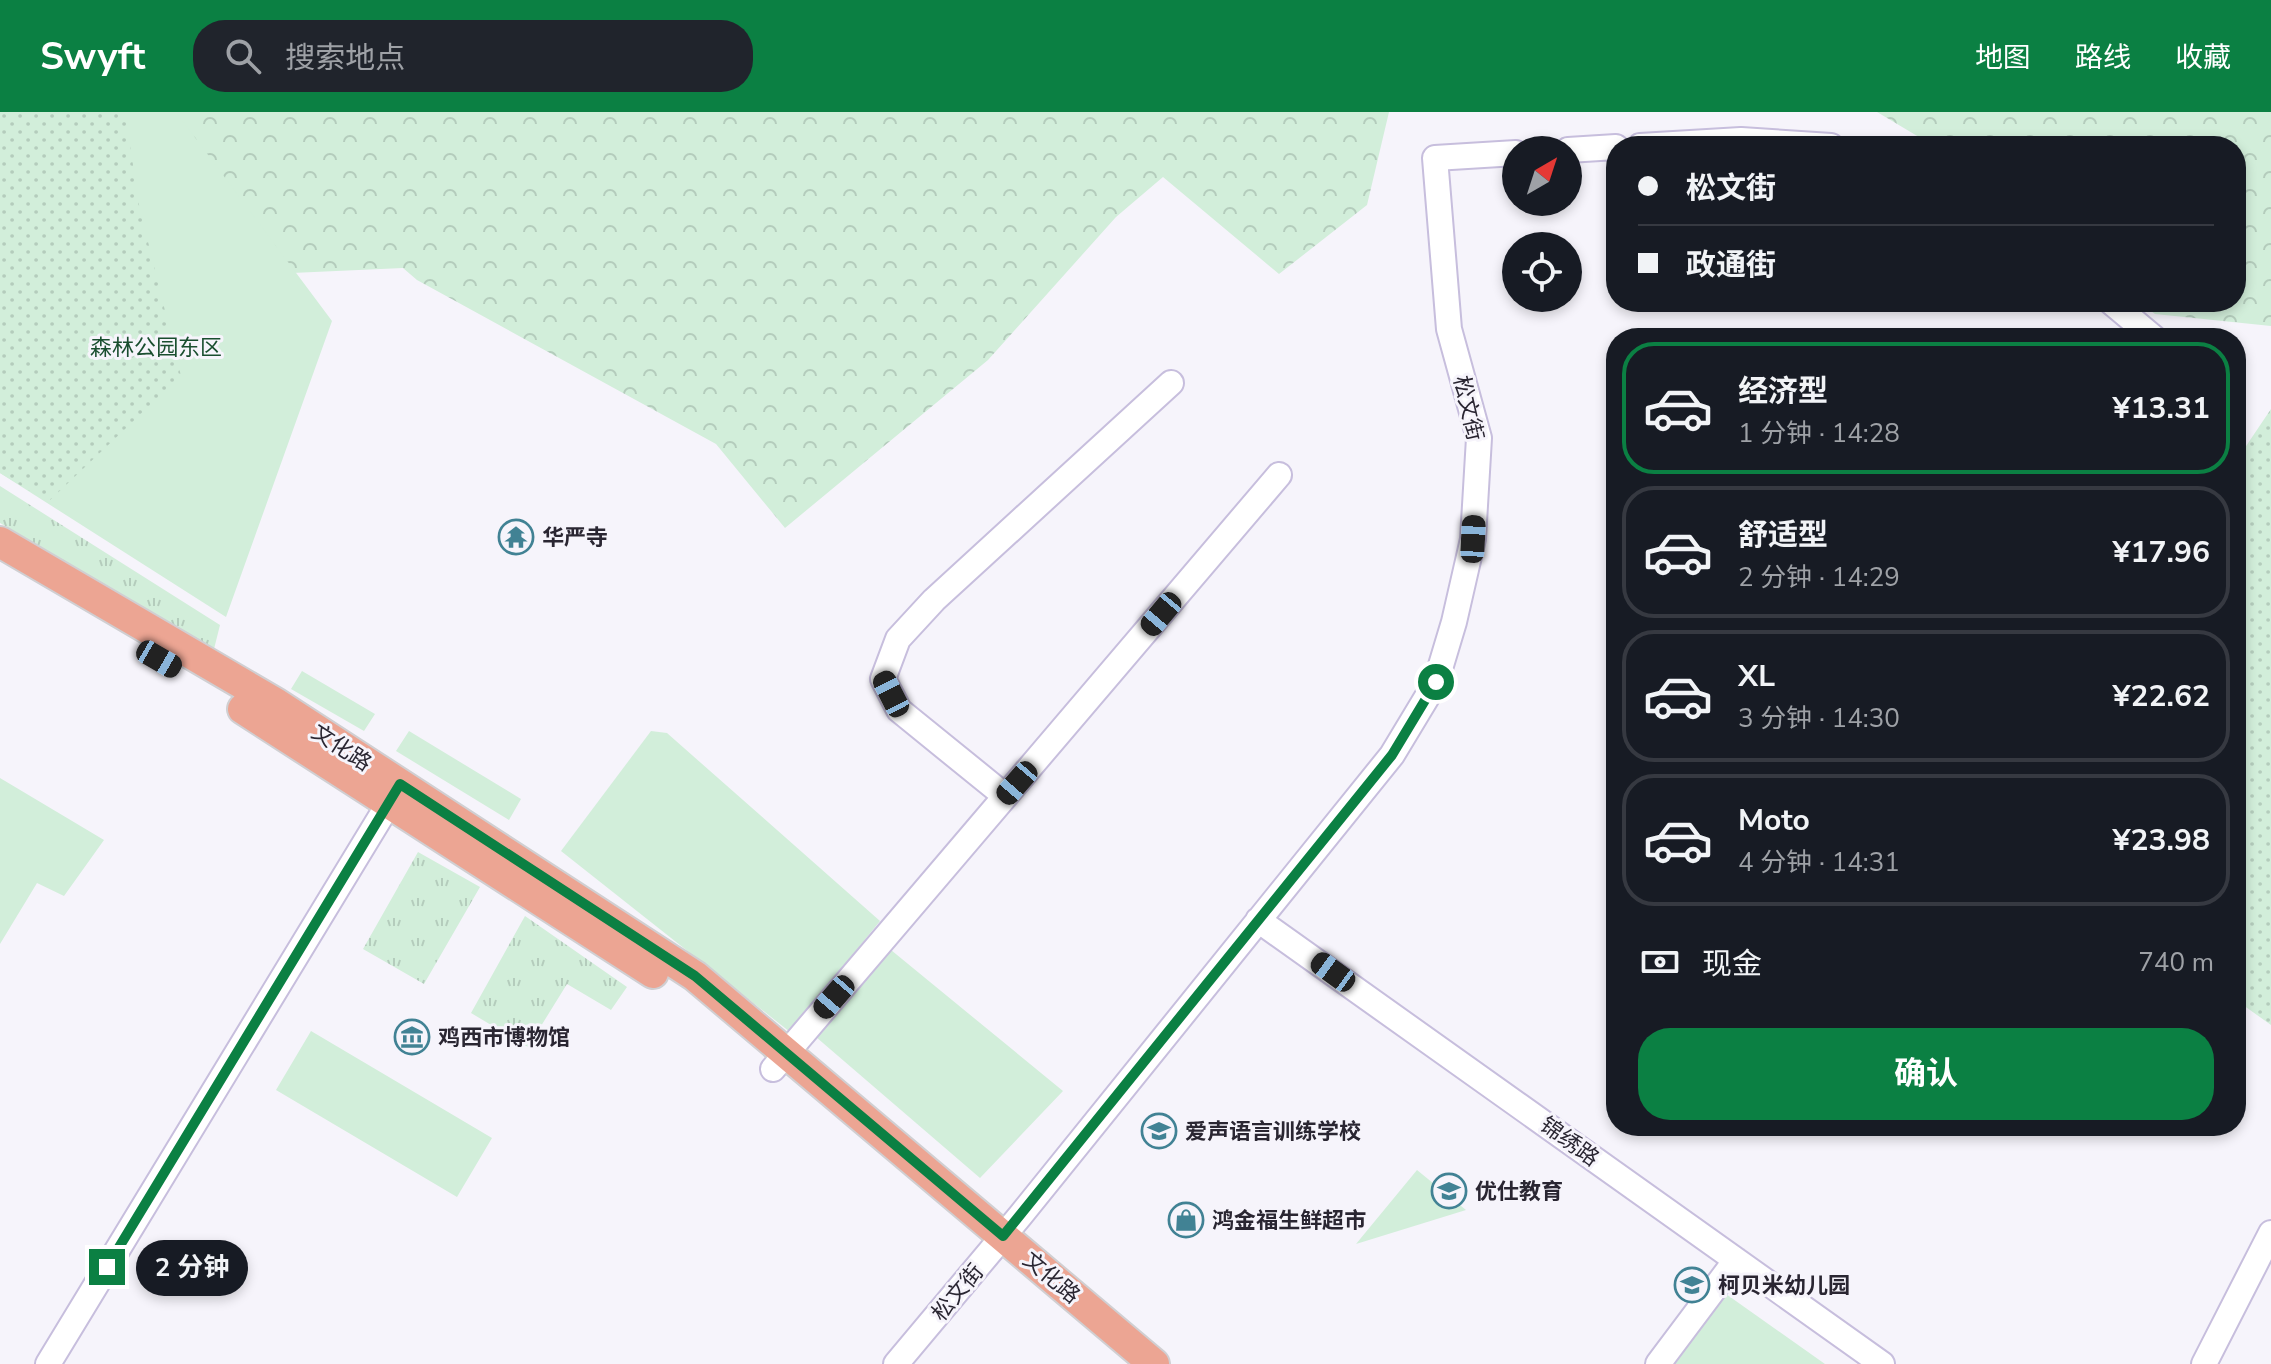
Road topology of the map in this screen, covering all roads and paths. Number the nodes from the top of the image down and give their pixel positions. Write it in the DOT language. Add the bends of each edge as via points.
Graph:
graph roads {
  1 [pos="1606,148"];
  2 [pos="1582,149"];
  3 [pos="1502,154"];
  4 [pos="2123,312"];
  5 [pos="2142,328"];
  6 [pos="1171,383"];
  7 [pos="1279,475"];
  8 [pos="0,542"];
  9 [pos="0,565"];
  10 [pos="394,794"];
  11 [pos="1005,796"];
  12 [pos="1258,920"];
  13 [pos="780,1061"];
  14 [pos="2271,1233"];
  15 [pos="997,1244"];
  16 [pos="1736,1260"];
  17 [pos="48,1364"];
  18 [pos="896,1364"];
  19 [pos="1122,1364"];
  20 [pos="1154,1364"];
  21 [pos="1658,1364"];
  22 [pos="1882,1364"];
  23 [pos="2204,1364"];
  1 -- 2 [label="street"];
  3 -- 12 [label="street, 松文街" via="1435,158 1449,329 1479,438 1473,539 1436,682 1392,755"];
  4 -- 5 [label="street"];
  6 -- 11 [label="street" via="898,639 883,679 899,710"];
  7 -- 11 [label="street"];
  8 -- 10 [label="main road, 文化路" via="277,704"];
  9 -- 10 [label="main road, 文化路"];
  10 -- 13 [label="main road, 文化路"];
  10 -- 17 [label="street"];
  11 -- 13 [label="street"];
  12 -- 15 [label="street, 松文街"];
  12 -- 16 [label="street, 锦绣路"];
  13 -- 15 [label="main road, 文化路"];
  14 -- 23 [label="street"];
  15 -- 18 [label="street, 松文街"];
  15 -- 19 [label="main road, 文化路"];
  15 -- 20 [label="main road, 文化路"];
  16 -- 21 [label="street"];
  16 -- 22 [label="street, 锦绣路"];
}
